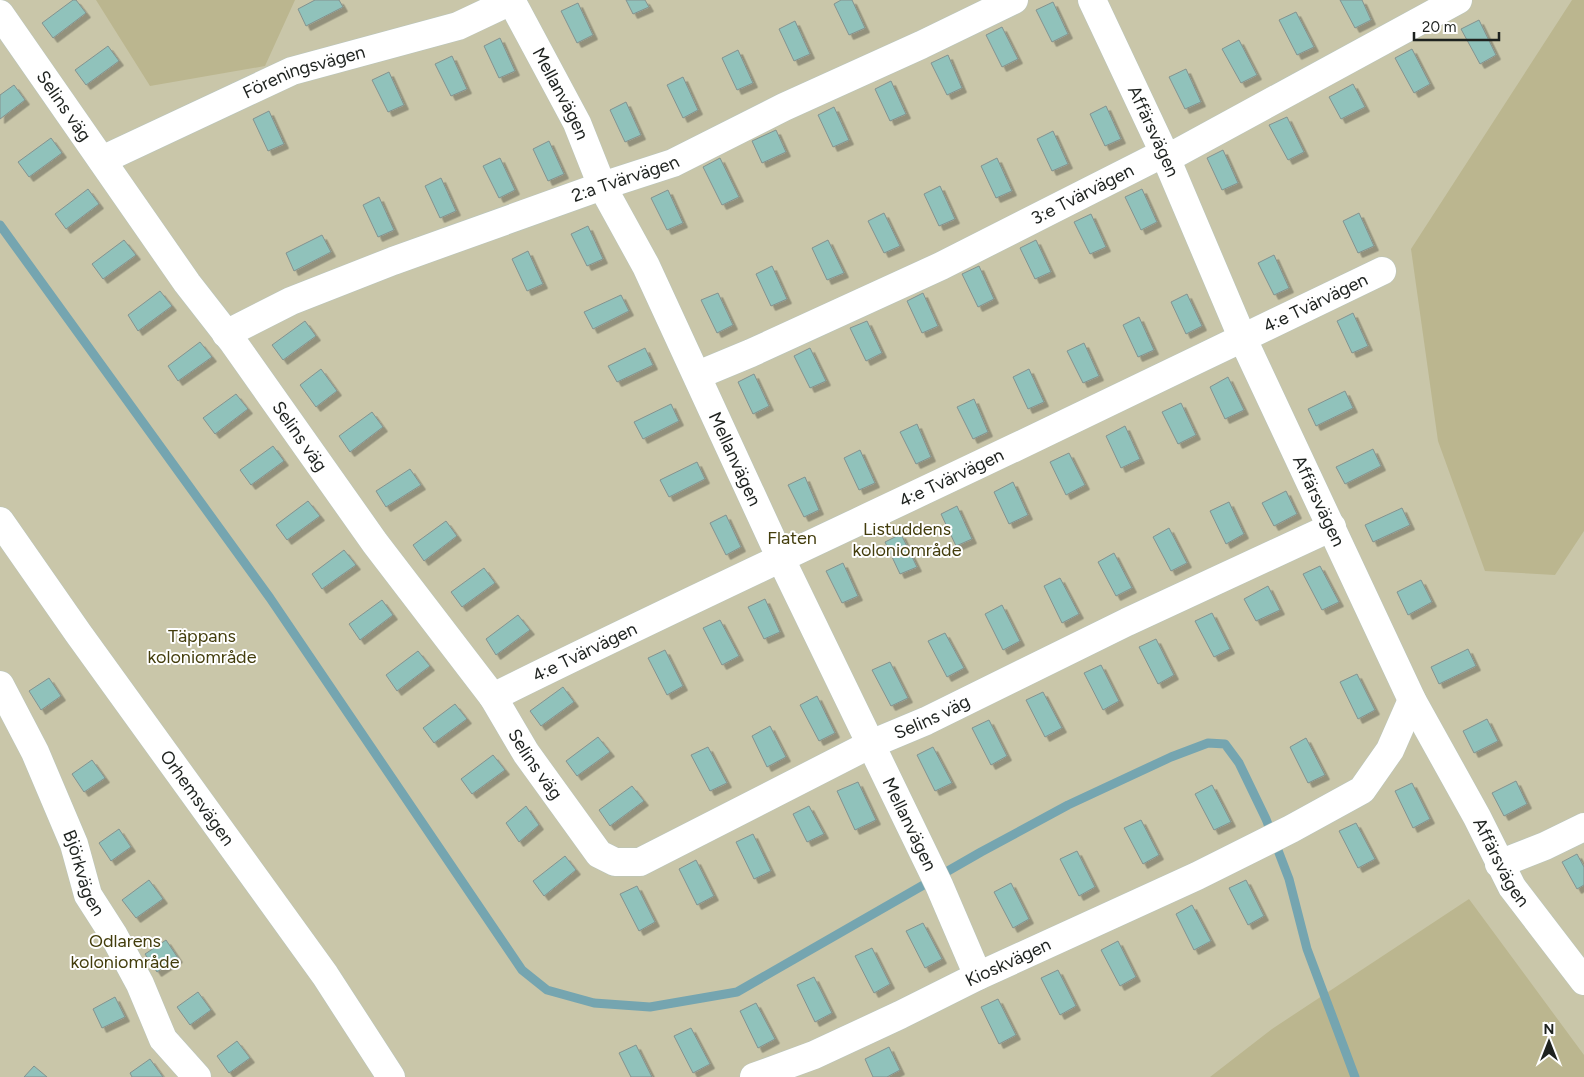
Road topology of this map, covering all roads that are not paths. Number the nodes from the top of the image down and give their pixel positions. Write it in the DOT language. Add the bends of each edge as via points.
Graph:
graph roads {
  1 [pos="512,0"];
  2 [pos="1014,0"];
  3 [pos="1092,0"];
  4 [pos="1458,0"];
  5 [pos="0,14"];
  6 [pos="1164,153"];
  7 [pos="102,160"];
  8 [pos="602,186"];
  9 [pos="1382,271"];
  10 [pos="226,334"];
  11 [pos="1242,337"];
  12 [pos="698,375"];
  13 [pos="0,521"];
  14 [pos="1332,527"];
  15 [pos="782,559"];
  16 [pos="0,685"];
  17 [pos="493,697"];
  18 [pos="1412,700"];
  19 [pos="872,744"];
  20 [pos="1584,827"];
  21 [pos="1499,864"];
  22 [pos="978,976"];
  23 [pos="1584,981"];
  24 [pos="386,1075"];
  25 [pos="197,1077"];
  26 [pos="754,1077"];
  1 -- 7 [label="street, Föreningsvägen" via="458,26 292,71"];
  1 -- 8 [label="street, Mellanvägen" via="577,123"];
  2 -- 8 [label="street, 2:a Tvärvägen" via="784,107 673,163"];
  3 -- 6 [label="street, Affärsvägen"];
  4 -- 6 [label="street, 3:e Tvärvägen" via="1177,153"];
  5 -- 7 [label="street, Selins väg"];
  6 -- 11 [label="street, Affärsvägen"];
  6 -- 12 [label="street, 3:e Tvärvägen" via="941,266"];
  7 -- 10 [label="street, Selins väg"];
  8 -- 10 [label="street, 2:a Tvärvägen" via="291,301"];
  8 -- 12 [label="street, Mellanvägen" via="646,266"];
  9 -- 11 [label="street, 4:e Tvärvägen"];
  10 -- 17 [label="street, Selins väg" via="375,543"];
  11 -- 14 [label="street, Affärsvägen"];
  11 -- 15 [label="street, 4:e Tvärvägen"];
  12 -- 15 [label="street, Mellanvägen"];
  13 -- 24 [label="street, Orhemsvägen" via="325,975"];
  14 -- 18 [label="street, Affärsvägen"];
  14 -- 19 [label="street, Selins väg"];
  15 -- 17 [label="street, 4:e Tvärvägen"];
  15 -- 19 [label="street, Mellanvägen"];
  16 -- 25 [label="street, Björkvägen" via="35,752 74,844 88,895 140,984 163,1039"];
  17 -- 19 [label="street, Selins väg" via="526,753 598,854 615,862 640,862"];
  18 -- 21 [label="street, Affärsvägen" via="1477,817"];
  18 -- 22 [label="street, Kioskvägen" via="1390,750 1362,790 1197,876"];
  19 -- 22 [label="street, Mellanvägen" via="939,884"];
  20 -- 21 [label="street"];
  21 -- 23 [label="street, Affärsvägen" via="1512,887"];
  22 -- 26 [label="street, Kioskvägen" via="814,1055"];
}
